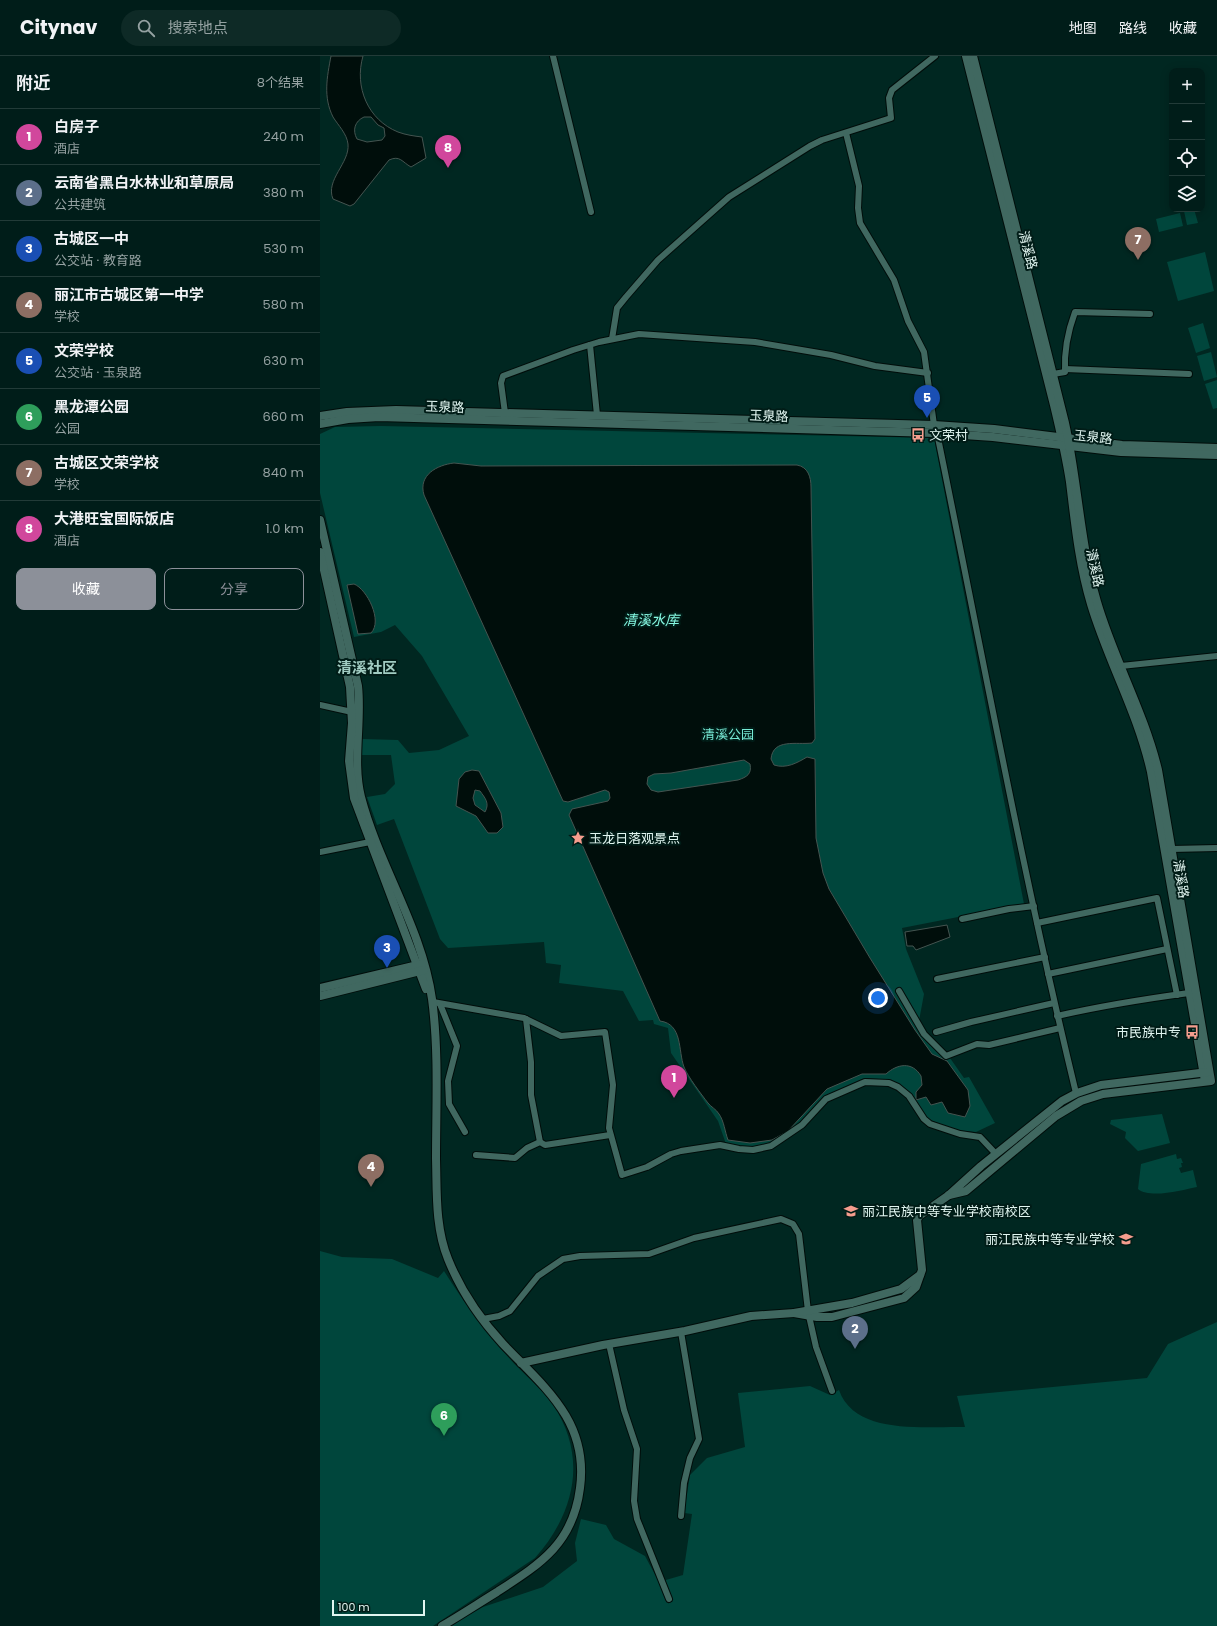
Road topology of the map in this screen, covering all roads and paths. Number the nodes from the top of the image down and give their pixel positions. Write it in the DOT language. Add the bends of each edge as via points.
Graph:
graph roads {
  1 [pos="553,56"];
  2 [pos="935,56"];
  3 [pos="966,56"];
  4 [pos="973,56"];
  5 [pos="846,133"];
  6 [pos="592,212"];
  7 [pos="1150,314"];
  8 [pos="612,340"];
  9 [pos="590,345"];
  10 [pos="1065,369"];
  11 [pos="928,373"];
  12 [pos="1054,374"];
  13 [pos="1188,374"];
  14 [pos="505,413"];
  15 [pos="320,416"];
  16 [pos="597,416"];
  17 [pos="320,424"];
  18 [pos="936,429"];
  19 [pos="1066,443"];
  20 [pos="1217,448"];
  21 [pos="1217,455"];
  22 [pos="320,520"];
  23 [pos="320,552"];
  24 [pos="1217,656"];
  25 [pos="1121,666"];
  26 [pos="320,705"];
  27 [pos="352,712"];
  28 [pos="370,842"];
  29 [pos="1217,848"];
  30 [pos="1171,849"];
  31 [pos="320,852"];
  32 [pos="1034,906"];
  33 [pos="962,919"];
  34 [pos="1037,923"];
  35 [pos="1167,949"];
  36 [pos="1044,957"];
  37 [pos="422,967"];
  38 [pos="1048,974"];
  39 [pos="937,979"];
  40 [pos="320,988"];
  41 [pos="899,990"];
  42 [pos="1189,993"];
  43 [pos="1177,995"];
  44 [pos="320,996"];
  45 [pos="436,1003"];
  46 [pos="1054,1003"];
  47 [pos="434,1014"];
  48 [pos="1057,1016"];
  49 [pos="526,1019"];
  50 [pos="1060,1028"];
  51 [pos="936,1032"];
  52 [pos="1206,1072"];
  53 [pos="436,1090"];
  54 [pos="448,1090"];
  55 [pos="1076,1093"];
  56 [pos="465,1132"];
  57 [pos="610,1135"];
  58 [pos="540,1142"];
  59 [pos="996,1154"];
  60 [pos="476,1155"];
  61 [pos="949,1195"];
  62 [pos="809,1313"];
  63 [pos="483,1319"];
  64 [pos="681,1332"];
  65 [pos="609,1344"];
  66 [pos="522,1363"];
  67 [pos="832,1391"];
  68 [pos="681,1516"];
  69 [pos="669,1600"];
  70 [pos="442,1626"];
  1 -- 6 [label="street"];
  2 -- 5 [label="street" via="892,90 889,98 891,118"];
  3 -- 19 [label="street, 清溪路"];
  4 -- 12 [label="street, 清溪路"];
  5 -- 8 [label="street" via="810,146 724,201 658,260 617,308"];
  5 -- 11 [label="street" via="859,186 860,223 894,280 908,321 924,352"];
  7 -- 10 [label="street" via="1075,312 1070,326"];
  8 -- 9 [label="street"];
  8 -- 11 [label="street" via="652,334 755,342 831,355 875,366"];
  9 -- 14 [label="street" via="503,376 501,383"];
  9 -- 16 [label="street"];
  10 -- 12 [label="street" via="1065,372"];
  10 -- 13 [label="street"];
  11 -- 18 [label="street"];
  12 -- 19 [label="street, 清溪路"];
  14 -- 15 [label="street, 玉泉路" via="379,410"];
  14 -- 16 [label="street, 玉泉路"];
  16 -- 18 [label="street, 玉泉路"];
  17 -- 18 [label="street, 玉泉路" via="379,417"];
  18 -- 19 [label="street, 玉泉路" via="994,429"];
  18 -- 32 [label="street"];
  19 -- 20 [label="street, 玉泉路"];
  19 -- 21 [label="street, 玉泉路" via="1150,454"];
  19 -- 25 [label="street, 清溪路" via="1090,575 1101,615"];
  19 -- 42 [label="street, 清溪路" via="1079,549 1087,590 1101,634 1140,730 1151,772"];
  22 -- 37 [label="street" via="358,686 360,721 357,761 361,796"];
  23 -- 27 [label="street" via="348,673"];
  24 -- 25 [label="street"];
  25 -- 30 [label="street, 清溪路" via="1154,753"];
  26 -- 27 [label="street"];
  27 -- 28 [label="street" via="349,761 351,781 357,809"];
  28 -- 31 [label="street"];
  28 -- 37 [label="street"];
  29 -- 30 [label="street"];
  30 -- 52 [label="street, 清溪路"];
  32 -- 33 [label="street"];
  32 -- 34 [label="street"];
  34 -- 35 [label="street" via="1157,898"];
  34 -- 36 [label="street"];
  35 -- 38 [label="street"];
  35 -- 43 [label="street"];
  36 -- 38 [label="street"];
  36 -- 39 [label="street"];
  37 -- 40 [label="street"];
  37 -- 44 [label="street"];
  37 -- 45 [label="street"];
  37 -- 47 [label="street"];
  38 -- 46 [label="street"];
  41 -- 50 [label="street" via="924,1034 946,1056 977,1044 989,1045"];
  42 -- 43 [label="street"];
  42 -- 52 [label="street, 清溪路"];
  43 -- 48 [label="street" via="1120,1002"];
  45 -- 47 [label="street"];
  45 -- 49 [label="street"];
  45 -- 54 [label="street" via="457,1046"];
  46 -- 48 [label="street"];
  46 -- 51 [label="street"];
  47 -- 53 [label="street"];
  48 -- 50 [label="street"];
  49 -- 57 [label="street" via="566,1037 605,1032 613,1085"];
  49 -- 58 [label="street" via="531,1062 531,1095"];
  50 -- 55 [label="street"];
  52 -- 55 [label="street" via="1102,1085"];
  52 -- 61 [label="street, 清溪路" via="1208,1081 1103,1094 1081,1101 1056,1116 966,1191"];
  53 -- 54 [label="street"];
  53 -- 63 [label="street" via="436,1197 441,1235 448,1259"];
  54 -- 56 [label="street" via="450,1108"];
  55 -- 59 [label="street"];
  57 -- 58 [label="street" via="545,1145"];
  57 -- 59 [label="street" via="622,1175 647,1167 681,1151 720,1145 739,1149 760,1149 792,1133 831,1096 862,1082 869,1082 889,1083 898,1087 909,1096 930,1124 960,1134 980,1137"];
  58 -- 60 [label="street" via="515,1158"];
  59 -- 61 [label="street"];
  61 -- 62 [label="street" via="922,1212 918,1218 922,1274 916,1287 904,1298 832,1317"];
  62 -- 63 [label="street" via="799,1234 793,1224 781,1219 694,1238 649,1254 580,1256 563,1259 538,1276 510,1311"];
  62 -- 64 [label="street" via="751,1316"];
  62 -- 67 [label="street" via="816,1347"];
  63 -- 66 [label="street"];
  64 -- 65 [label="street"];
  64 -- 68 [label="street" via="699,1439 690,1458 684,1483"];
  65 -- 66 [label="street"];
  65 -- 69 [label="street" via="624,1410 637,1449 634,1501 637,1519"];
  66 -- 70 [label="street" via="552,1394 572,1428 581,1470 576,1506 563,1536 543,1561"];
}
